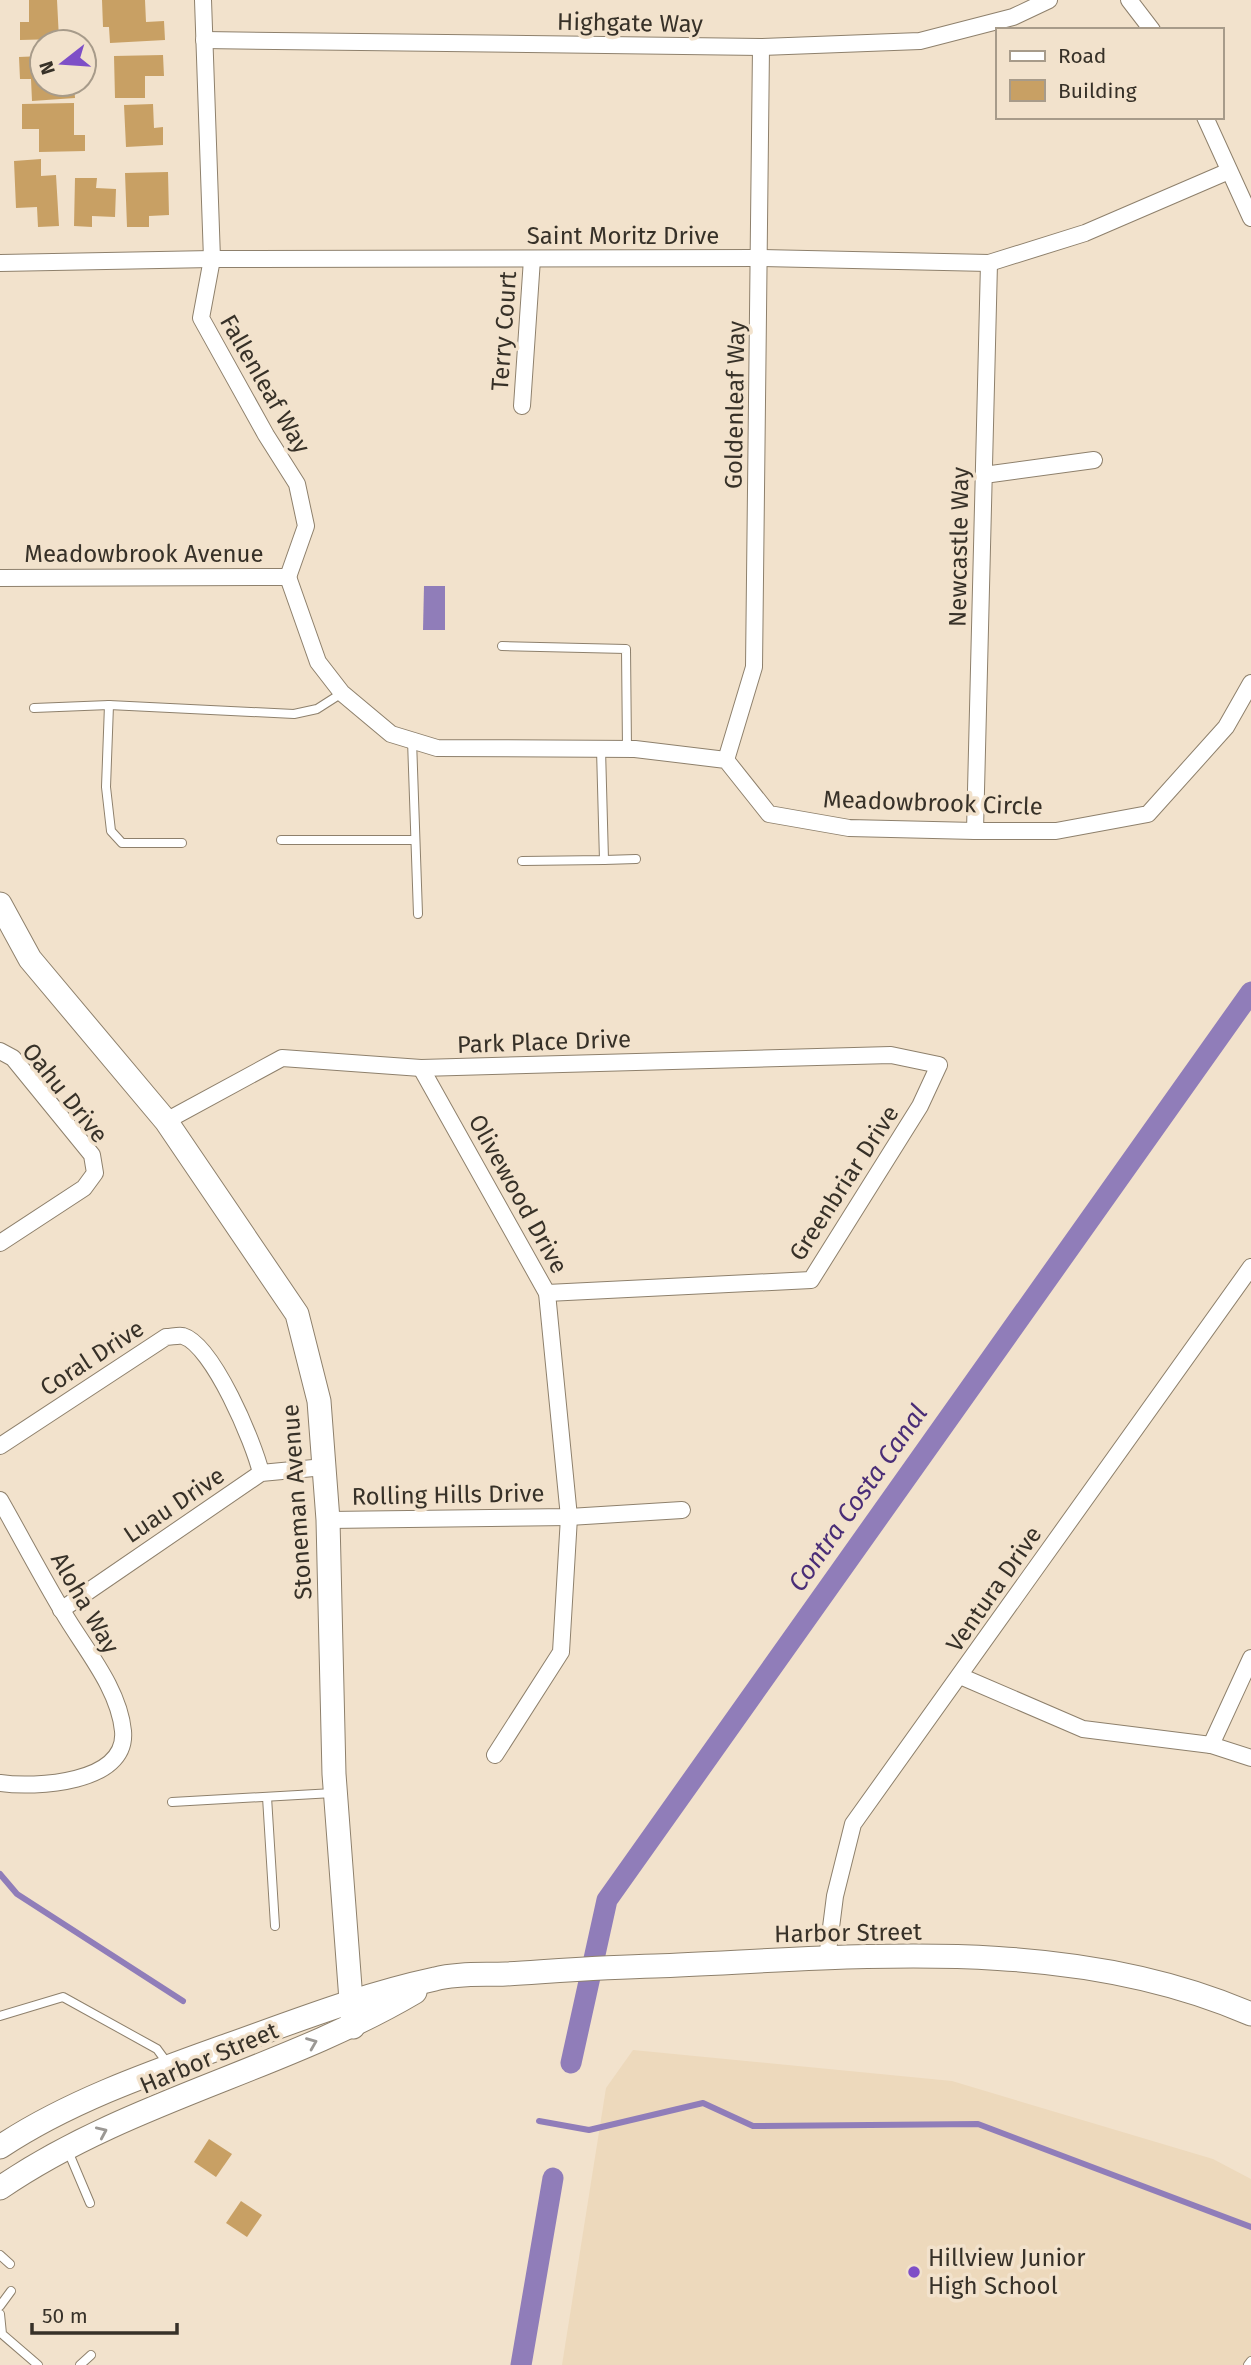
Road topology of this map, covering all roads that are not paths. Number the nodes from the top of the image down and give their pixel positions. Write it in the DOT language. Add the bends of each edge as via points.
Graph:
graph roads {
  1 [pos="203,0"];
  2 [pos="1049,0"];
  3 [pos="1129,0"];
  4 [pos="1150,28"];
  5 [pos="204,40"];
  6 [pos="761,47"];
  7 [pos="1206,119"];
  8 [pos="1229,171"];
  9 [pos="1251,218"];
  10 [pos="760,258"];
  11 [pos="212,259"];
  12 [pos="532,259"];
  13 [pos="0,263"];
  14 [pos="989,263"];
  15 [pos="522,406"];
  16 [pos="1094,460"];
  17 [pos="984,475"];
  18 [pos="288,577"];
  19 [pos="0,578"];
  20 [pos="502,646"];
  21 [pos="1251,683"];
  22 [pos="342,693"];
  23 [pos="109,705"];
  24 [pos="34,708"];
  25 [pos="412,740"];
  26 [pos="601,749"];
  27 [pos="627,749"];
  28 [pos="726,760"];
  29 [pos="975,831"];
  30 [pos="281,840"];
  31 [pos="415,840"];
  32 [pos="182,844"];
  33 [pos="636,859"];
  34 [pos="604,860"];
  35 [pos="523,861"];
  36 [pos="0,904"];
  37 [pos="418,914"];
  38 [pos="0,1051"];
  39 [pos="939,1065"];
  40 [pos="421,1068"];
  41 [pos="166,1121"];
  42 [pos="0,1243"];
  43 [pos="1251,1267"];
  44 [pos="547,1293"];
  45 [pos="0,1446"];
  46 [pos="324,1467"];
  47 [pos="261,1473"];
  48 [pos="0,1500"];
  49 [pos="682,1510"];
  50 [pos="569,1517"];
  51 [pos="328,1520"];
  52 [pos="61,1610"];
  53 [pos="1251,1658"];
  54 [pos="960,1676"];
  55 [pos="1211,1745"];
  56 [pos="495,1755"];
  57 [pos="1251,1758"];
  58 [pos="0,1783"];
  59 [pos="336,1793"];
  60 [pos="267,1797"];
  61 [pos="172,1802"];
  62 [pos="275,1927"];
  63 [pos="827,1959"];
  64 [pos="439,1978"];
  65 [pos="352,2000"];
  66 [pos="1251,2014"];
  67 [pos="0,2016"];
  68 [pos="353,2027"];
  69 [pos="170,2066"];
  70 [pos="0,2147"];
  71 [pos="66,2148"];
  72 [pos="0,2188"];
  73 [pos="90,2203"];
  74 [pos="0,2255"];
  75 [pos="10,2264"];
  76 [pos="10,2291"];
  77 [pos="0,2306"];
  78 [pos="0,2314"];
  79 [pos="90,2355"];
  80 [pos="38,2365"];
  81 [pos="80,2365"];
  1 -- 5 [label="street, Fallenleaf Way"];
  2 -- 6 [label="street, Highgate Way" via="1013,17 920,41"];
  3 -- 4 [label="street"];
  5 -- 6 [label="street, Highgate Way"];
  5 -- 11 [label="street, Fallenleaf Way"];
  6 -- 10 [label="street, Goldenleaf Way"];
  7 -- 8 [label="street"];
  8 -- 9 [label="street"];
  8 -- 14 [label="street, Saint Moritz Drive" via="1085,233"];
  10 -- 12 [label="street, Saint Moritz Drive"];
  10 -- 14 [label="street, Saint Moritz Drive"];
  10 -- 28 [label="street, Goldenleaf Way" via="754,667"];
  11 -- 12 [label="street, Saint Moritz Drive"];
  11 -- 13 [label="street, Saint Moritz Drive"];
  11 -- 18 [label="street, Fallenleaf Way" via="201,318 297,484 306,527"];
  12 -- 15 [label="street, Terry Court"];
  14 -- 17 [label="street, Newcastle Way"];
  16 -- 17 [label="street"];
  17 -- 29 [label="street, Newcastle Way"];
  18 -- 19 [label="street, Meadowbrook Avenue"];
  18 -- 22 [label="street" via="318,662"];
  20 -- 27 [label="lane" via="625,649"];
  21 -- 29 [label="street, Meadowbrook Circle" via="1226,727 1148,814 1056,831"];
  22 -- 23 [label="lane" via="317,709 294,714"];
  22 -- 25 [label="street" via="391,734"];
  23 -- 24 [label="lane"];
  23 -- 32 [label="lane" via="106,787 111,831 122,843"];
  25 -- 26 [label="street" via="437,747"];
  25 -- 31 [label="lane"];
  26 -- 27 [label="street"];
  26 -- 34 [label="lane"];
  27 -- 28 [label="street"];
  28 -- 29 [label="street, Meadowbrook Circle" via="769,814 849,828"];
  30 -- 31 [label="lane"];
  31 -- 37 [label="lane"];
  33 -- 34 [label="lane"];
  34 -- 35 [label="lane"];
  36 -- 41 [label="street, Stoneman Avenue" via="30,959"];
  38 -- 42 [label="street, Oahu Drive" via="13,1058 92,1156 95,1172 84,1188"];
  39 -- 40 [label="street, Park Place Drive" via="891,1055"];
  39 -- 44 [label="street, Greenbriar Drive" via="920,1106 811,1280"];
  40 -- 41 [label="street, Park Place Drive" via="282,1058"];
  40 -- 44 [label="street, Olivewood Drive"];
  41 -- 46 [label="street, Stoneman Avenue" via="297,1314 319,1401"];
  43 -- 54 [label="street, Ventura Drive"];
  44 -- 50 [label="street, Olivewood Drive"];
  45 -- 47 [label="street, Coral Drive" via="166,1337 182,1335 198,1346 241,1412"];
  46 -- 47 [label="street, Luau Drive"];
  46 -- 51 [label="street, Stoneman Avenue"];
  47 -- 52 [label="street, Luau Drive"];
  48 -- 52 [label="street, Aloha Way"];
  49 -- 50 [label="street, Rolling Hills Drive"];
  50 -- 51 [label="street, Rolling Hills Drive"];
  50 -- 56 [label="street, Olivewood Drive" via="561,1652"];
  51 -- 59 [label="street, Stoneman Avenue"];
  52 -- 58 [label="street, Aloha Way" via="113,1695 123,1733 117,1753 103,1769 81,1777 24,1786"];
  53 -- 55 [label="street"];
  54 -- 55 [label="street" via="1083,1729"];
  54 -- 63 [label="street, Ventura Drive" via="853,1824 835,1896"];
  55 -- 57 [label="street"];
  59 -- 60 [label="lane"];
  59 -- 65 [label="street, Stoneman Avenue"];
  60 -- 61 [label="lane"];
  60 -- 62 [label="lane"];
  63 -- 64 [label="street, Harbor Street"];
  63 -- 66 [label="street, Harbor Street" via="987,1957 1061,1963 1149,1979"];
  64 -- 65 [label="street, Harbor Street"];
  64 -- 68 [label="street, Harbor Street"];
  65 -- 68 [label="street, Stoneman Avenue"];
  65 -- 69 [label="street, Harbor Street"];
  67 -- 69 [label="lane" via="63,1997 157,2049"];
  71 -- 68 [label="street, Harbor Street, one-way"];
  69 -- 70 [label="street, Harbor Street" via="30,2127"];
  71 -- 72 [label="street, Harbor Street"];
  71 -- 73 [label="lane"];
  74 -- 75 [label="lane"];
  76 -- 77 [label="lane"];
  78 -- 80 [label="lane" via="2,2334"];
  79 -- 81 [label="lane"];
}
